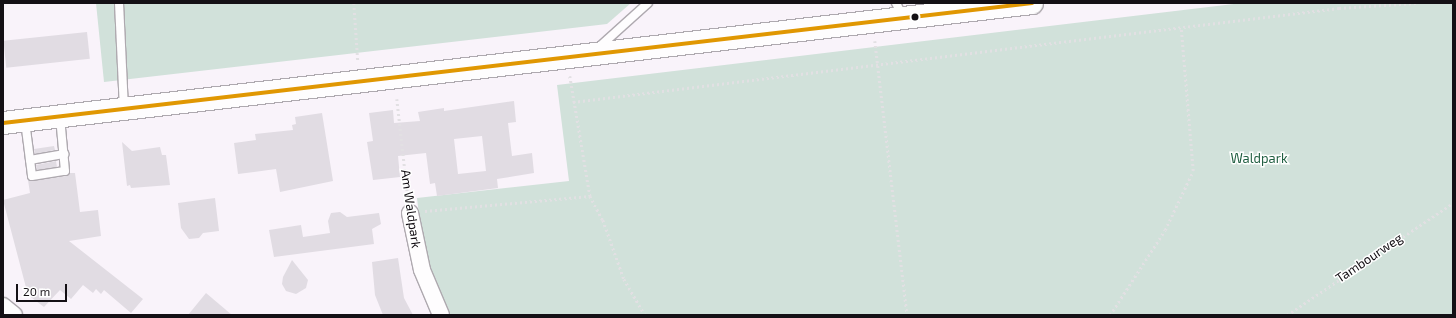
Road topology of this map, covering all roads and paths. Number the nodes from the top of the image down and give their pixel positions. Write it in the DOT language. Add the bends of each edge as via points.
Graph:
graph roads {
  1 [pos="119,3"];
  2 [pos="354,3"];
  3 [pos="648,3"];
  4 [pos="1032,3"];
  5 [pos="1416,3"];
  6 [pos="1000,5"];
  7 [pos="899,10"];
  8 [pos="873,22"];
  9 [pos="1181,28"];
  10 [pos="589,56"];
  11 [pos="568,58"];
  12 [pos="877,65"];
  13 [pos="359,82"];
  14 [pos="397,99"];
  15 [pos="573,102"];
  16 [pos="124,109"];
  17 [pos="60,116"];
  18 [pos="25,120"];
  19 [pos="3,123"];
  20 [pos="64,154"];
  21 [pos="30,160"];
  22 [pos="590,196"];
  23 [pos="1453,203"];
  24 [pos="410,213"];
  25 [pos="3,306"];
  26 [pos="14,315"];
  27 [pos="441,315"];
  28 [pos="645,315"];
  29 [pos="907,315"];
  30 [pos="1110,315"];
  31 [pos="1287,315"];
  1 -- 16 [label="lane"];
  2 -- 13 [label="path"];
  3 -- 10 [label="lane"];
  4 -- 6 [label="main road"];
  5 -- 9 [label="path" via="1339,8"];
  6 -- 7 [label="main road"];
  7 -- 8 [label="main road"];
  8 -- 10 [label="main road"];
  8 -- 12 [label="path"];
  9 -- 12 [label="path"];
  9 -- 30 [label="path" via="1193,170 1165,230"];
  10 -- 11 [label="main road"];
  11 -- 13 [label="main road"];
  11 -- 15 [label="path"];
  12 -- 15 [label="path"];
  12 -- 29 [label="path"];
  13 -- 16 [label="main road"];
  14 -- 24 [label="path, Am Waldpark"];
  15 -- 22 [label="path"];
  16 -- 17 [label="main road"];
  17 -- 18 [label="main road"];
  17 -- 20 [label="lane"];
  18 -- 19 [label="main road"];
  18 -- 21 [label="lane"];
  20 -- 21 [label="lane"];
  20 -- 21 [label="lane" via="65,171 32,176"];
  22 -- 24 [label="path"];
  22 -- 28 [label="path" via="603,220 624,279"];
  23 -- 31 [label="path, Tambourweg"];
  24 -- 27 [label="street, Am Waldpark" via="422,270"];
  25 -- 26 [label="street"];
}
